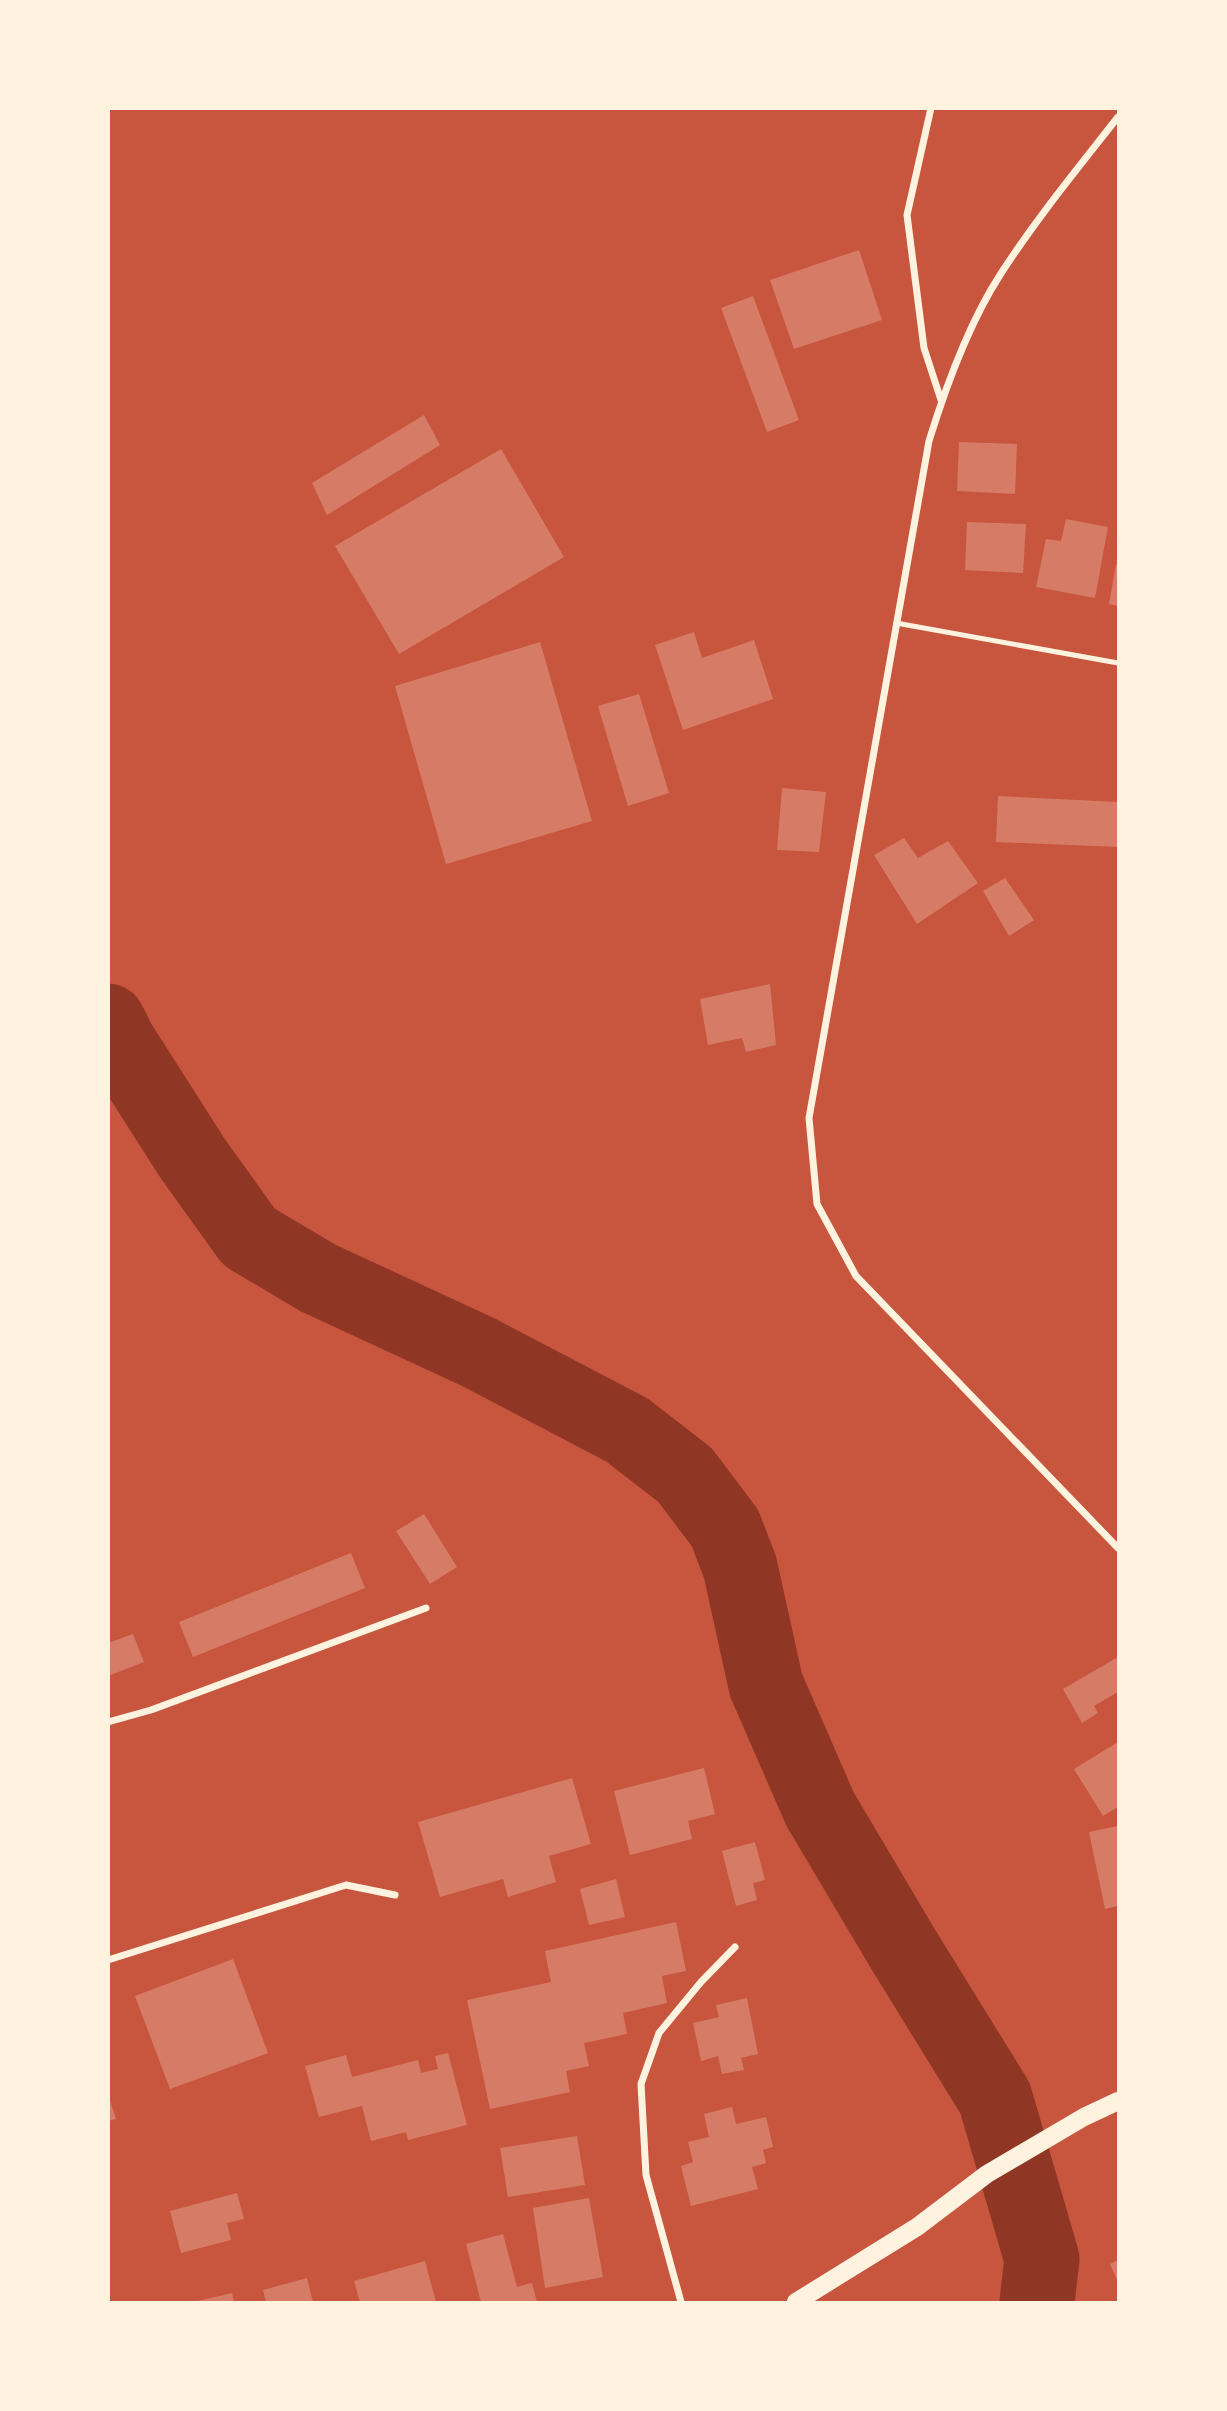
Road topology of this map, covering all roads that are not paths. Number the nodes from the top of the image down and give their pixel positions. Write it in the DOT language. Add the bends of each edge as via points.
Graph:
graph roads {
  1 [pos="931,108"];
  2 [pos="1118,117"];
  3 [pos="942,401"];
  4 [pos="896,623"];
  5 [pos="1118,663"];
  6 [pos="1118,1548"];
  7 [pos="426,1608"];
  8 [pos="108,1722"];
  9 [pos="395,1895"];
  10 [pos="735,1947"];
  11 [pos="108,1960"];
  12 [pos="1118,2101"];
  13 [pos="681,2302"];
  14 [pos="796,2302"];
  1 -- 3 [label="street" via="907,215 925,348"];
  2 -- 3 [label="street" via="999,276"];
  3 -- 4 [label="street" via="929,441"];
  4 -- 5 [label="lane"];
  4 -- 6 [label="street" via="809,1118 817,1204 856,1276"];
  7 -- 8 [label="street"];
  9 -- 11 [label="street" via="346,1885"];
  10 -- 13 [label="street" via="659,2033 641,2084 646,2175"];
  12 -- 14 [label="main road" via="987,2174 917,2227"];
}
